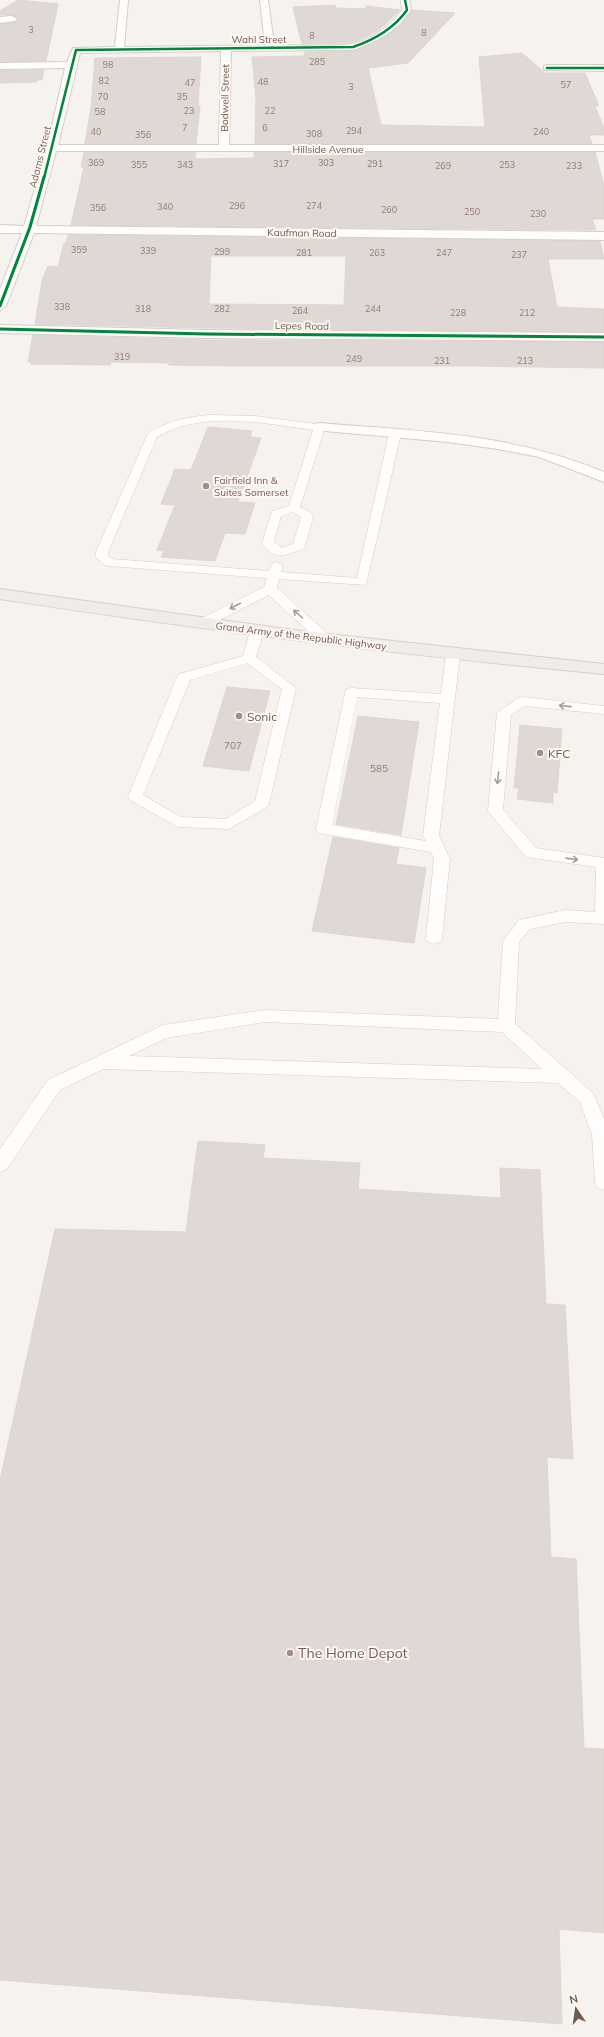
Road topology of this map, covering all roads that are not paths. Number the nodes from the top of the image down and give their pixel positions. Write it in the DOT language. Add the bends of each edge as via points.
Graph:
graph roads {
  1 [pos="124,0"];
  2 [pos="264,0"];
  3 [pos="406,0"];
  4 [pos="12,19"];
  5 [pos="0,20"];
  6 [pos="226,48"];
  7 [pos="270,48"];
  8 [pos="119,49"];
  9 [pos="71,65"];
  10 [pos="0,66"];
  11 [pos="547,68"];
  12 [pos="604,68"];
  13 [pos="52,148"];
  14 [pos="604,148"];
  15 [pos="224,149"];
  16 [pos="30,229"];
  17 [pos="0,230"];
  18 [pos="604,236"];
  19 [pos="0,306"];
  20 [pos="0,329"];
  21 [pos="604,337"];
  22 [pos="320,427"];
  23 [pos="395,434"];
  24 [pos="604,477"];
  25 [pos="294,508"];
  26 [pos="280,554"];
  27 [pos="274,576"];
  28 [pos="270,589"];
  29 [pos="0,594"];
  30 [pos="201,624"];
  31 [pos="257,631"];
  32 [pos="326,640"];
  33 [pos="453,654"];
  34 [pos="249,658"];
  35 [pos="604,669"];
  36 [pos="448,699"];
  37 [pos="604,710"];
  38 [pos="437,848"];
  39 [pos="604,863"];
  40 [pos="603,918"];
  41 [pos="434,938"];
  42 [pos="506,1026"];
  43 [pos="101,1062"];
  44 [pos="562,1076"];
  45 [pos="0,1164"];
  46 [pos="604,1182"];
  1 -- 8 [label="street"];
  2 -- 7 [label="street"];
  3 -- 7 [label="street, Wahl Street" via="407,10 393,24 361,45"];
  4 -- 5 [label="street"];
  6 -- 7 [label="street, Wahl Street"];
  6 -- 8 [label="street, Wahl Street"];
  6 -- 15 [label="street, Bodwell Street"];
  8 -- 9 [label="street, Adams Street" via="76,50"];
  9 -- 10 [label="street"];
  9 -- 13 [label="street, Adams Street"];
  11 -- 12 [label="street"];
  13 -- 15 [label="street, Hillside Avenue"];
  13 -- 16 [label="street, Adams Street"];
  14 -- 15 [label="street, Hillside Avenue"];
  16 -- 17 [label="street, Kaufman Road"];
  16 -- 18 [label="street, Kaufman Road"];
  16 -- 19 [label="street, Adams Street"];
  20 -- 21 [label="street, Lepes Road"];
  22 -- 23 [label="street"];
  22 -- 25 [label="lane"];
  22 -- 27 [label="lane" via="205,417 183,420 158,430 152,435 102,552 102,557 109,562"];
  23 -- 24 [label="street" via="479,441 524,449 562,460"];
  23 -- 27 [label="lane" via="362,582"];
  25 -- 26 [label="lane" via="276,514 268,543"];
  25 -- 26 [label="lane" via="307,518 299,546"];
  26 -- 27 [label="lane"];
  27 -- 28 [label="lane"];
  28 -- 30 [label="lane, one-way"];
  32 -- 28 [label="lane, one-way"];
  29 -- 30 [label="main road, Grand Army of the Republic Highway"];
  30 -- 31 [label="main road, Grand Army of the Republic Highway"];
  31 -- 32 [label="main road, Grand Army of the Republic Highway"];
  31 -- 34 [label="lane"];
  32 -- 33 [label="main road, Grand Army of the Republic Highway"];
  33 -- 35 [label="main road, Grand Army of the Republic Highway"];
  33 -- 36 [label="lane"];
  34 -- 34 [label="lane" via="184,677 135,797 178,822 229,824 262,804 289,688"];
  36 -- 38 [label="lane" via="431,836"];
  36 -- 38 [label="lane" via="351,692 324,829"];
  37 -- 39 [label="lane, one-way" via="523,701 504,713 494,811 531,853"];
  38 -- 41 [label="lane" via="442,859"];
  39 -- 40 [label="lane"];
  40 -- 42 [label="lane" via="565,916 525,924 511,941"];
  42 -- 43 [label="lane" via="265,1016 163,1032"];
  42 -- 44 [label="lane"];
  43 -- 44 [label="lane"];
  43 -- 45 [label="lane" via="54,1085"];
  44 -- 46 [label="lane" via="587,1098 601,1135"];
}
